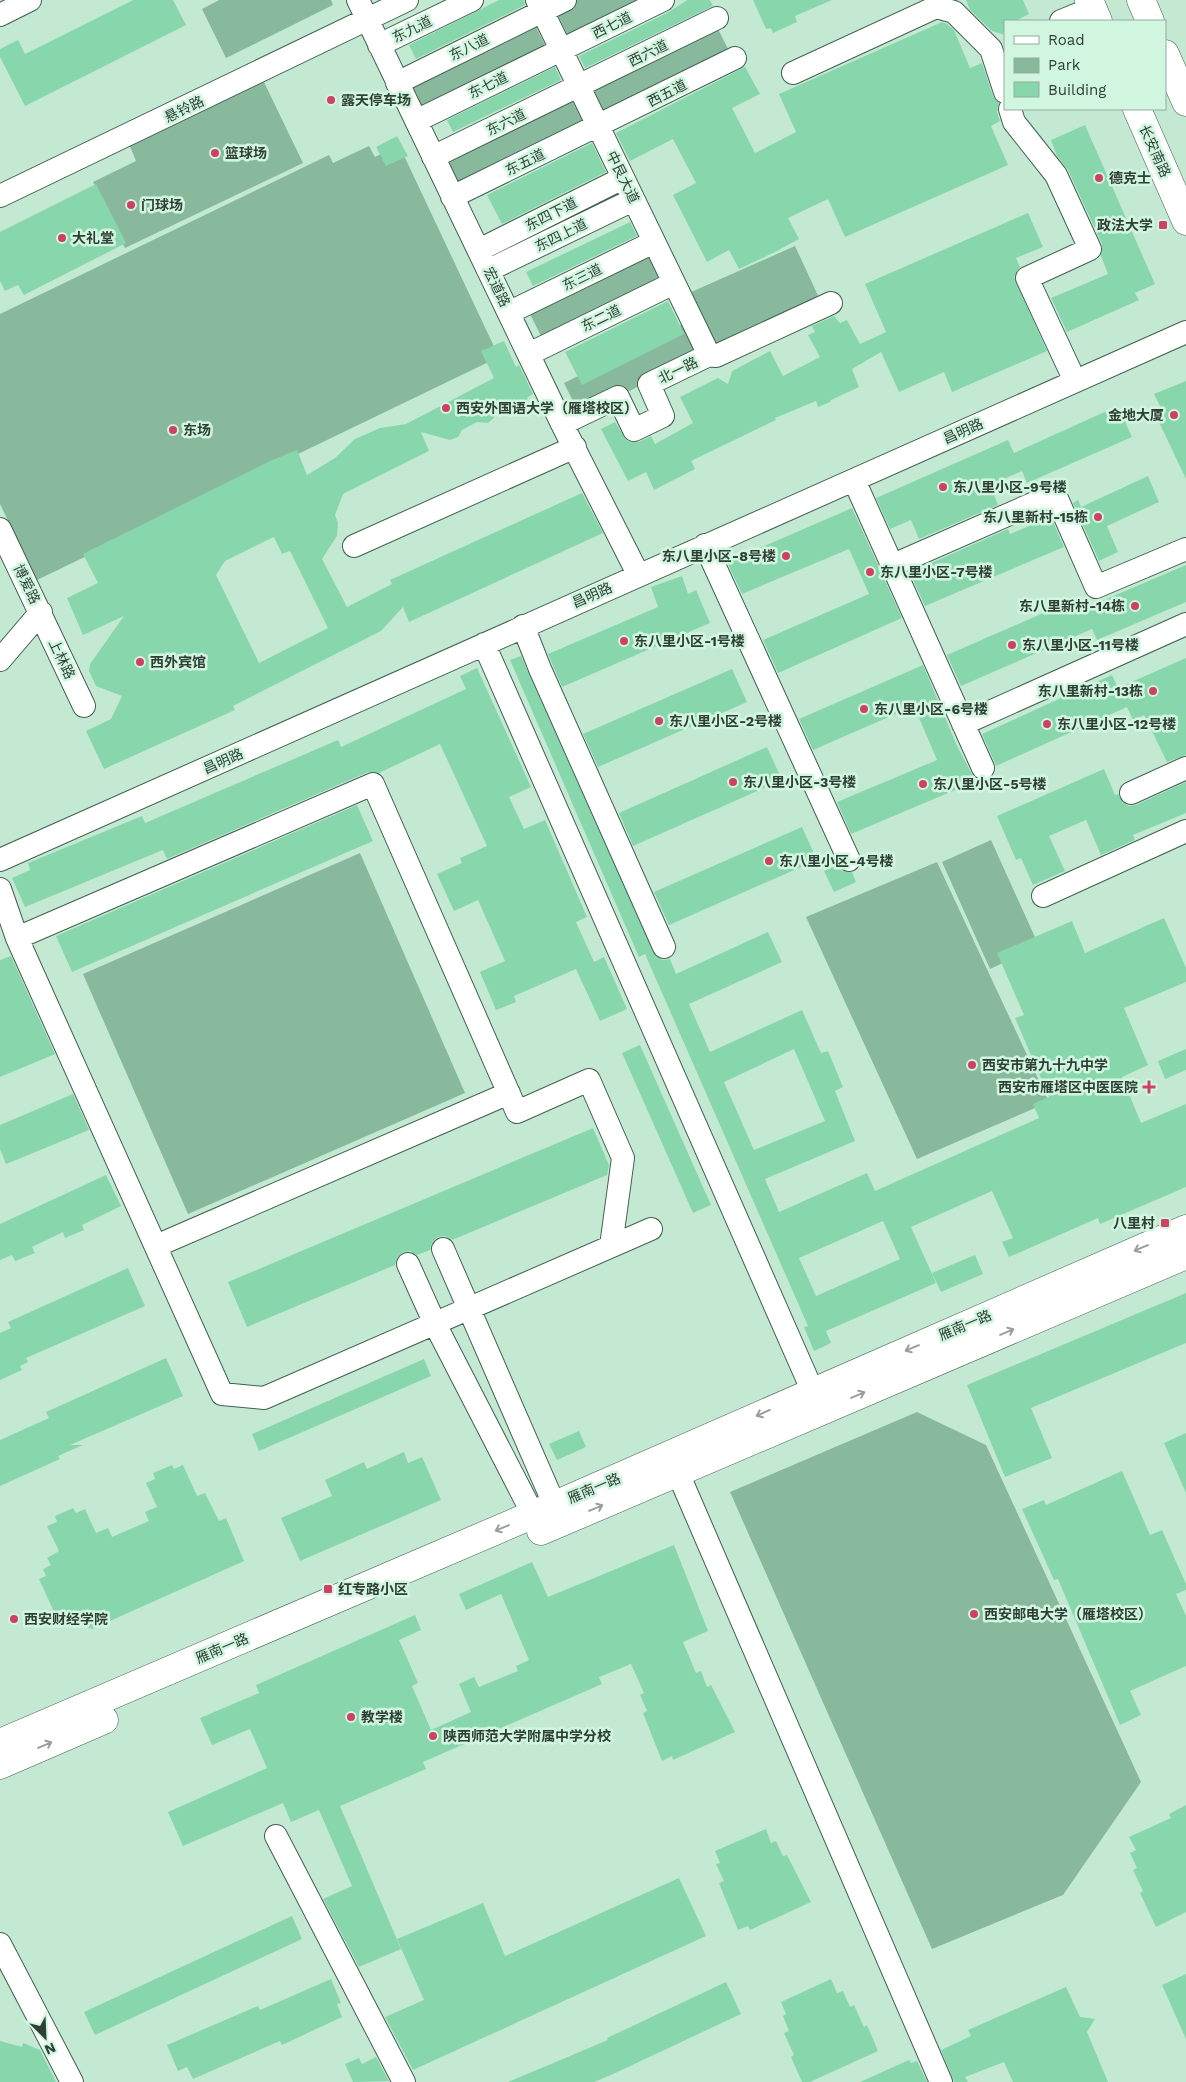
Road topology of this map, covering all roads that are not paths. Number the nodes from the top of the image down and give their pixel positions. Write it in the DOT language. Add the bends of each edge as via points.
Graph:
graph roads {
  1 [pos="30,0"];
  2 [pos="358,0"];
  3 [pos="407,0"];
  4 [pos="472,0"];
  5 [pos="565,0"];
  6 [pos="663,0"];
  7 [pos="1141,0"];
  8 [pos="539,6"];
  9 [pos="1093,10"];
  10 [pos="0,15"];
  11 [pos="717,18"];
  12 [pos="367,20"];
  13 [pos="1064,20"];
  14 [pos="1150,20"];
  15 [pos="379,46"];
  16 [pos="998,47"];
  17 [pos="561,50"];
  18 [pos="1166,56"];
  19 [pos="735,58"];
  20 [pos="793,73"];
  21 [pos="397,83"];
  22 [pos="1004,86"];
  23 [pos="579,87"];
  24 [pos="1186,102"];
  25 [pos="1010,110"];
  26 [pos="1137,110"];
  27 [pos="416,121"];
  28 [pos="598,127"];
  29 [pos="433,157"];
  30 [pos="623,178"];
  31 [pos="0,196"];
  32 [pos="452,197"];
  33 [pos="634,200"];
  34 [pos="1186,221"];
  35 [pos="654,242"];
  36 [pos="484,260"];
  37 [pos="674,283"];
  38 [pos="831,303"];
  39 [pos="510,312"];
  40 [pos="1186,332"];
  41 [pos="528,354"];
  42 [pos="709,355"];
  43 [pos="1075,381"];
  44 [pos="562,424"];
  45 [pos="575,447"];
  46 [pos="854,480"];
  47 [pos="0,529"];
  48 [pos="704,545"];
  49 [pos="354,546"];
  50 [pos="1186,549"];
  51 [pos="891,566"];
  52 [pos="638,574"];
  53 [pos="41,612"];
  54 [pos="1186,624"];
  55 [pos="523,626"];
  56 [pos="484,644"];
  57 [pos="0,660"];
  58 [pos="84,706"];
  59 [pos="963,724"];
  60 [pos="983,768"];
  61 [pos="1186,768"];
  62 [pos="1131,793"];
  63 [pos="1186,830"];
  64 [pos="0,860"];
  65 [pos="849,860"];
  66 [pos="0,888"];
  67 [pos="1043,896"];
  68 [pos="17,938"];
  69 [pos="664,947"];
  70 [pos="509,1093"];
  71 [pos="651,1229"];
  72 [pos="1186,1229"];
  73 [pos="156,1246"];
  74 [pos="611,1246"];
  75 [pos="443,1249"];
  76 [pos="1186,1255"];
  77 [pos="408,1264"];
  78 [pos="470,1308"];
  79 [pos="435,1324"];
  80 [pos="817,1401"];
  81 [pos="678,1473"];
  82 [pos="548,1518"];
  83 [pos="0,1744"];
  84 [pos="0,1765"];
  85 [pos="276,1836"];
  86 [pos="0,1944"];
  87 [pos="72,2082"];
  88 [pos="404,2082"];
  89 [pos="941,2082"];
  1 -- 10 [label="street"];
  2 -- 12 [label="street, 宏道路"];
  3 -- 12 [label="street, 悬铃路"];
  4 -- 15 [label="street, 东九道"];
  5 -- 8 [label="street, 东八道"];
  6 -- 17 [label="street, 西七道"];
  7 -- 14 [label="main road"];
  8 -- 17 [label="street, 中艮大道"];
  8 -- 21 [label="street, 东八道"];
  9 -- 13 [label="street"];
  11 -- 23 [label="street, 西六道"];
  12 -- 15 [label="street, 宏道路"];
  12 -- 31 [label="street, 悬铃路"];
  15 -- 21 [label="street, 宏道路"];
  16 -- 20 [label="street" via="954,12 936,8"];
  16 -- 22 [label="street"];
  17 -- 23 [label="street, 中艮大道"];
  17 -- 27 [label="street, 东七道"];
  18 -- 24 [label="main road"];
  19 -- 28 [label="street, 西五道"];
  21 -- 27 [label="street, 宏道路"];
  23 -- 28 [label="street, 中艮大道"];
  23 -- 29 [label="street, 东六道"];
  25 -- 43 [label="street" via="1014,122 1056,176 1090,249 1027,278"];
  26 -- 34 [label="main road, 长安南路"];
  27 -- 29 [label="street, 宏道路"];
  28 -- 30 [label="street, 中艮大道"];
  28 -- 32 [label="street, 东五道"];
  29 -- 32 [label="street, 宏道路"];
  30 -- 33 [label="street, 中艮大道"];
  30 -- 36 [label="street, 东四下道"];
  32 -- 36 [label="street, 宏道路"];
  33 -- 35 [label="street, 中艮大道"];
  33 -- 36 [label="street, 东四上道"];
  35 -- 37 [label="street, 中艮大道"];
  35 -- 39 [label="street, 东三道"];
  36 -- 39 [label="street, 宏道路"];
  37 -- 41 [label="street, 东二道"];
  37 -- 42 [label="street, 中艮大道"];
  38 -- 42 [label="street, 北一路" via="716,356"];
  39 -- 41 [label="street, 宏道路"];
  40 -- 43 [label="street, 昌明路"];
  41 -- 44 [label="street, 宏道路"];
  42 -- 44 [label="street, 北一路" via="649,384 664,416 634,430 618,397"];
  43 -- 46 [label="street, 昌明路"];
  44 -- 45 [label="street, 宏道路"];
  45 -- 49 [label="street"];
  45 -- 52 [label="street, 宏道路"];
  46 -- 48 [label="street, 昌明路"];
  46 -- 51 [label="street"];
  47 -- 53 [label="street, 博爱路"];
  48 -- 52 [label="street, 昌明路"];
  48 -- 65 [label="street"];
  50 -- 51 [label="street" via="1096,588 1055,494"];
  51 -- 59 [label="street"];
  52 -- 55 [label="street, 昌明路"];
  53 -- 57 [label="street"];
  53 -- 58 [label="street, 上林路"];
  54 -- 59 [label="street"];
  55 -- 56 [label="street, 昌明路"];
  55 -- 69 [label="street"];
  56 -- 64 [label="street, 昌明路"];
  56 -- 80 [label="street"];
  59 -- 60 [label="street"];
  61 -- 62 [label="street"];
  63 -- 67 [label="street"];
  66 -- 68 [label="street"];
  68 -- 70 [label="street" via="373,784"];
  68 -- 73 [label="street"];
  70 -- 73 [label="street"];
  70 -- 74 [label="street" via="517,1112 590,1080 623,1158"];
  71 -- 74 [label="street"];
  72 -- 80 [label="main road, 雁南一路, one-way"];
  73 -- 79 [label="street" via="222,1394 264,1398"];
  74 -- 78 [label="street"];
  75 -- 78 [label="street"];
  80 -- 76 [label="main road, 雁南一路, one-way"];
  77 -- 79 [label="street"];
  78 -- 79 [label="street"];
  78 -- 82 [label="street"];
  79 -- 82 [label="street"];
  80 -- 81 [label="main road, 雁南一路"];
  80 -- 82 [label="main road, 雁南一路, one-way"];
  82 -- 81 [label="main road, 雁南一路, one-way"];
  81 -- 89 [label="street"];
  82 -- 83 [label="main road, 雁南一路, one-way"];
  84 -- 82 [label="main road, 雁南一路, one-way"];
  85 -- 88 [label="street"];
  86 -- 87 [label="street"];
}
